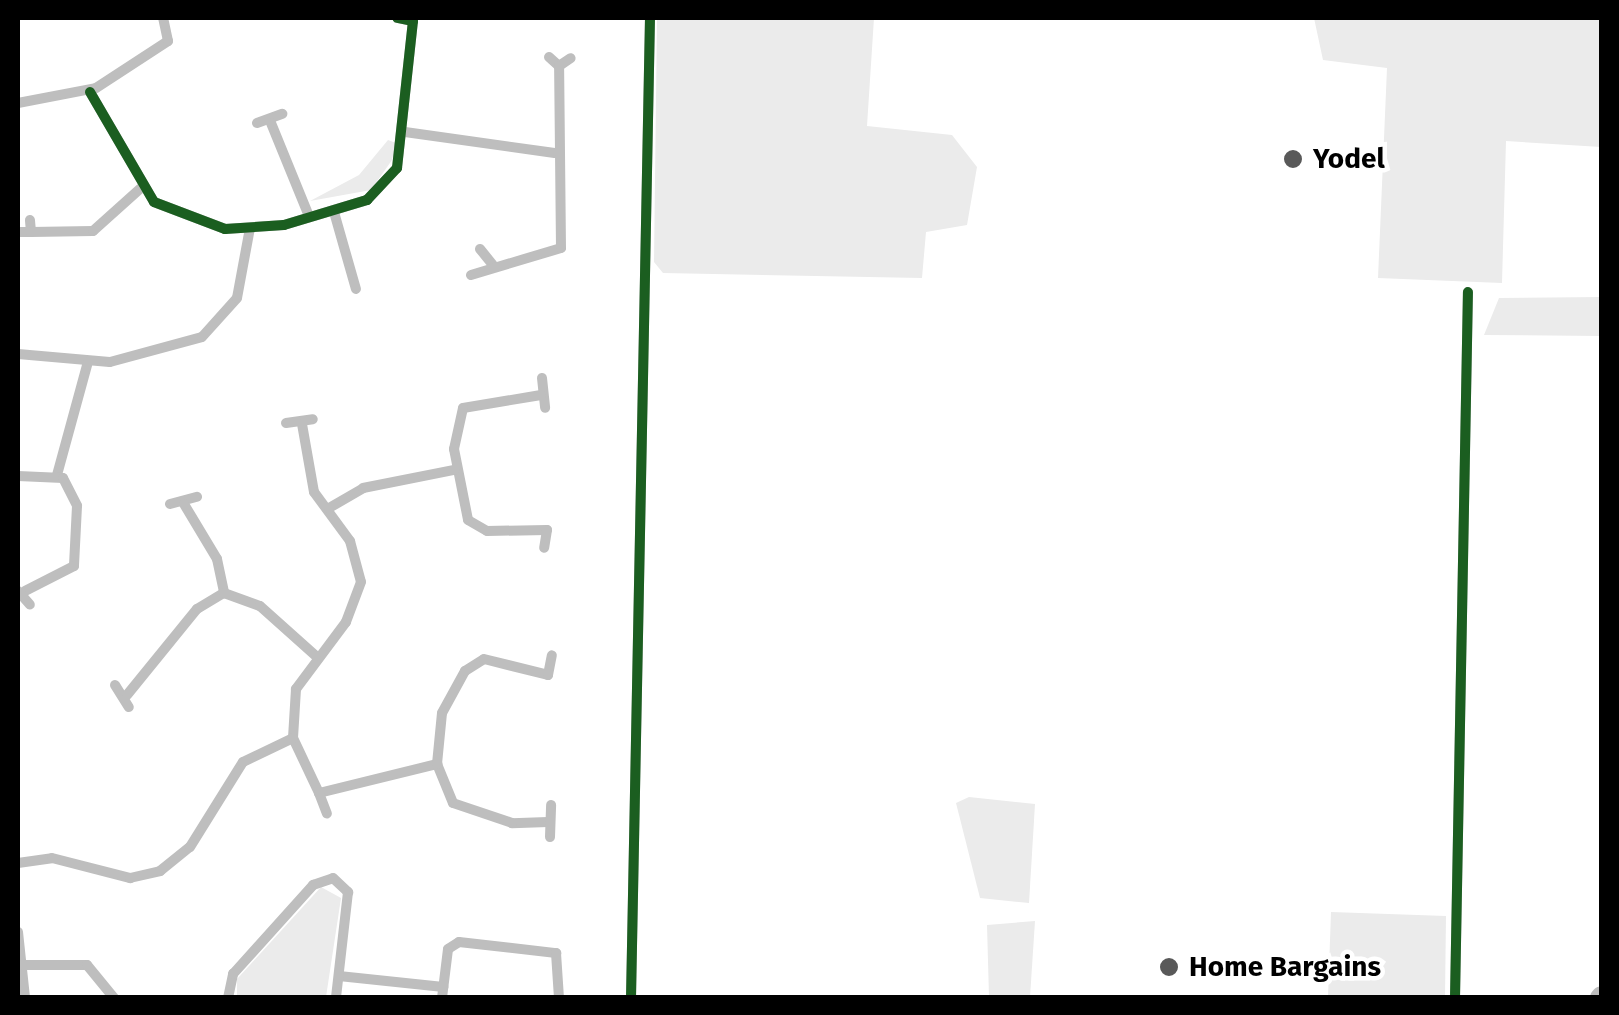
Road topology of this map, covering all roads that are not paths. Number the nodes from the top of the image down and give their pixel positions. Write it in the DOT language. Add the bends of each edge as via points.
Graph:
graph roads {
  1 [pos="163,18"];
  2 [pos="397,18"];
  3 [pos="650,18"];
  4 [pos="413,19"];
  5 [pos="549,57"];
  6 [pos="571,58"];
  7 [pos="559,66"];
  8 [pos="90,92"];
  9 [pos="18,103"];
  10 [pos="282,114"];
  11 [pos="257,123"];
  12 [pos="271,124"];
  13 [pos="406,132"];
  14 [pos="555,152"];
  15 [pos="140,188"];
  16 [pos="334,212"];
  17 [pos="309,216"];
  18 [pos="18,232"];
  19 [pos="249,233"];
  20 [pos="480,248"];
  21 [pos="493,266"];
  22 [pos="471,275"];
  23 [pos="356,289"];
  24 [pos="1468,292"];
  25 [pos="18,354"];
  26 [pos="88,362"];
  27 [pos="542,378"];
  28 [pos="542,395"];
  29 [pos="544,408"];
  30 [pos="286,423"];
  31 [pos="454,470"];
  32 [pos="57,475"];
  33 [pos="18,476"];
  34 [pos="197,496"];
  35 [pos="170,504"];
  36 [pos="184,504"];
  37 [pos="328,508"];
  38 [pos="544,548"];
  39 [pos="21,591"];
  40 [pos="224,593"];
  41 [pos="30,605"];
  42 [pos="552,654"];
  43 [pos="316,656"];
  44 [pos="115,685"];
  45 [pos="294,738"];
  46 [pos="437,764"];
  47 [pos="319,793"];
  48 [pos="551,806"];
  49 [pos="327,814"];
  50 [pos="548,822"];
  51 [pos="550,837"];
  52 [pos="18,863"];
  53 [pos="18,932"];
  54 [pos="22,965"];
  55 [pos="339,976"];
  56 [pos="443,992"];
  57 [pos="24,998"];
  58 [pos="114,998"];
  59 [pos="228,998"];
  60 [pos="336,998"];
  61 [pos="559,998"];
  62 [pos="631,998"];
  63 [pos="1455,998"];
  1 -- 8 [label="street" via="168,40"];
  2 -- 4 [label="street"];
  3 -- 62 [label="street"];
  4 -- 13 [label="street"];
  5 -- 7 [label="street"];
  6 -- 7 [label="street"];
  7 -- 14 [label="street"];
  8 -- 9 [label="street"];
  8 -- 15 [label="street"];
  10 -- 12 [label="street"];
  11 -- 12 [label="street"];
  12 -- 17 [label="street"];
  13 -- 14 [label="street"];
  13 -- 16 [label="street" via="385,186"];
  14 -- 21 [label="street" via="560,250"];
  15 -- 18 [label="street" via="121,215 93,231 30,226"];
  15 -- 19 [label="street" via="190,220"];
  16 -- 17 [label="street"];
  16 -- 23 [label="street"];
  17 -- 19 [label="street"];
  19 -- 26 [label="street" via="243,285 219,326 151,355"];
  20 -- 21 [label="street"];
  21 -- 22 [label="street"];
  24 -- 63 [label="street"];
  25 -- 26 [label="street"];
  26 -- 32 [label="street"];
  27 -- 28 [label="street"];
  28 -- 29 [label="street"];
  28 -- 31 [label="street" via="464,408"];
  30 -- 37 [label="street" via="308,422 309,478"];
  31 -- 37 [label="street" via="362,488"];
  31 -- 38 [label="street" via="476,528 546,530"];
  32 -- 33 [label="street"];
  32 -- 39 [label="street" via="76,499 77,559 63,577"];
  34 -- 36 [label="street"];
  35 -- 36 [label="street"];
  36 -- 40 [label="street" via="220,566"];
  37 -- 43 [label="street" via="361,582 346,622"];
  39 -- 41 [label="street"];
  40 -- 43 [label="street" via="260,606"];
  40 -- 44 [label="street" via="197,609 128,701"];
  42 -- 46 [label="street" via="552,679 476,662 442,713"];
  43 -- 45 [label="street" via="296,689"];
  45 -- 47 [label="street"];
  45 -- 52 [label="street" via="243,762 190,846 160,871 130,878 52,858"];
  46 -- 47 [label="street"];
  46 -- 50 [label="street" via="453,804 512,823"];
  47 -- 49 [label="street"];
  48 -- 50 [label="street"];
  50 -- 51 [label="street"];
  53 -- 54 [label="street"];
  54 -- 57 [label="street"];
  54 -- 58 [label="street" via="87,965"];
  55 -- 56 [label="street"];
  55 -- 59 [label="street" via="348,892 322,879 233,974"];
  55 -- 60 [label="street"];
  56 -- 61 [label="street" via="451,944 493,945 560,956"];
}
